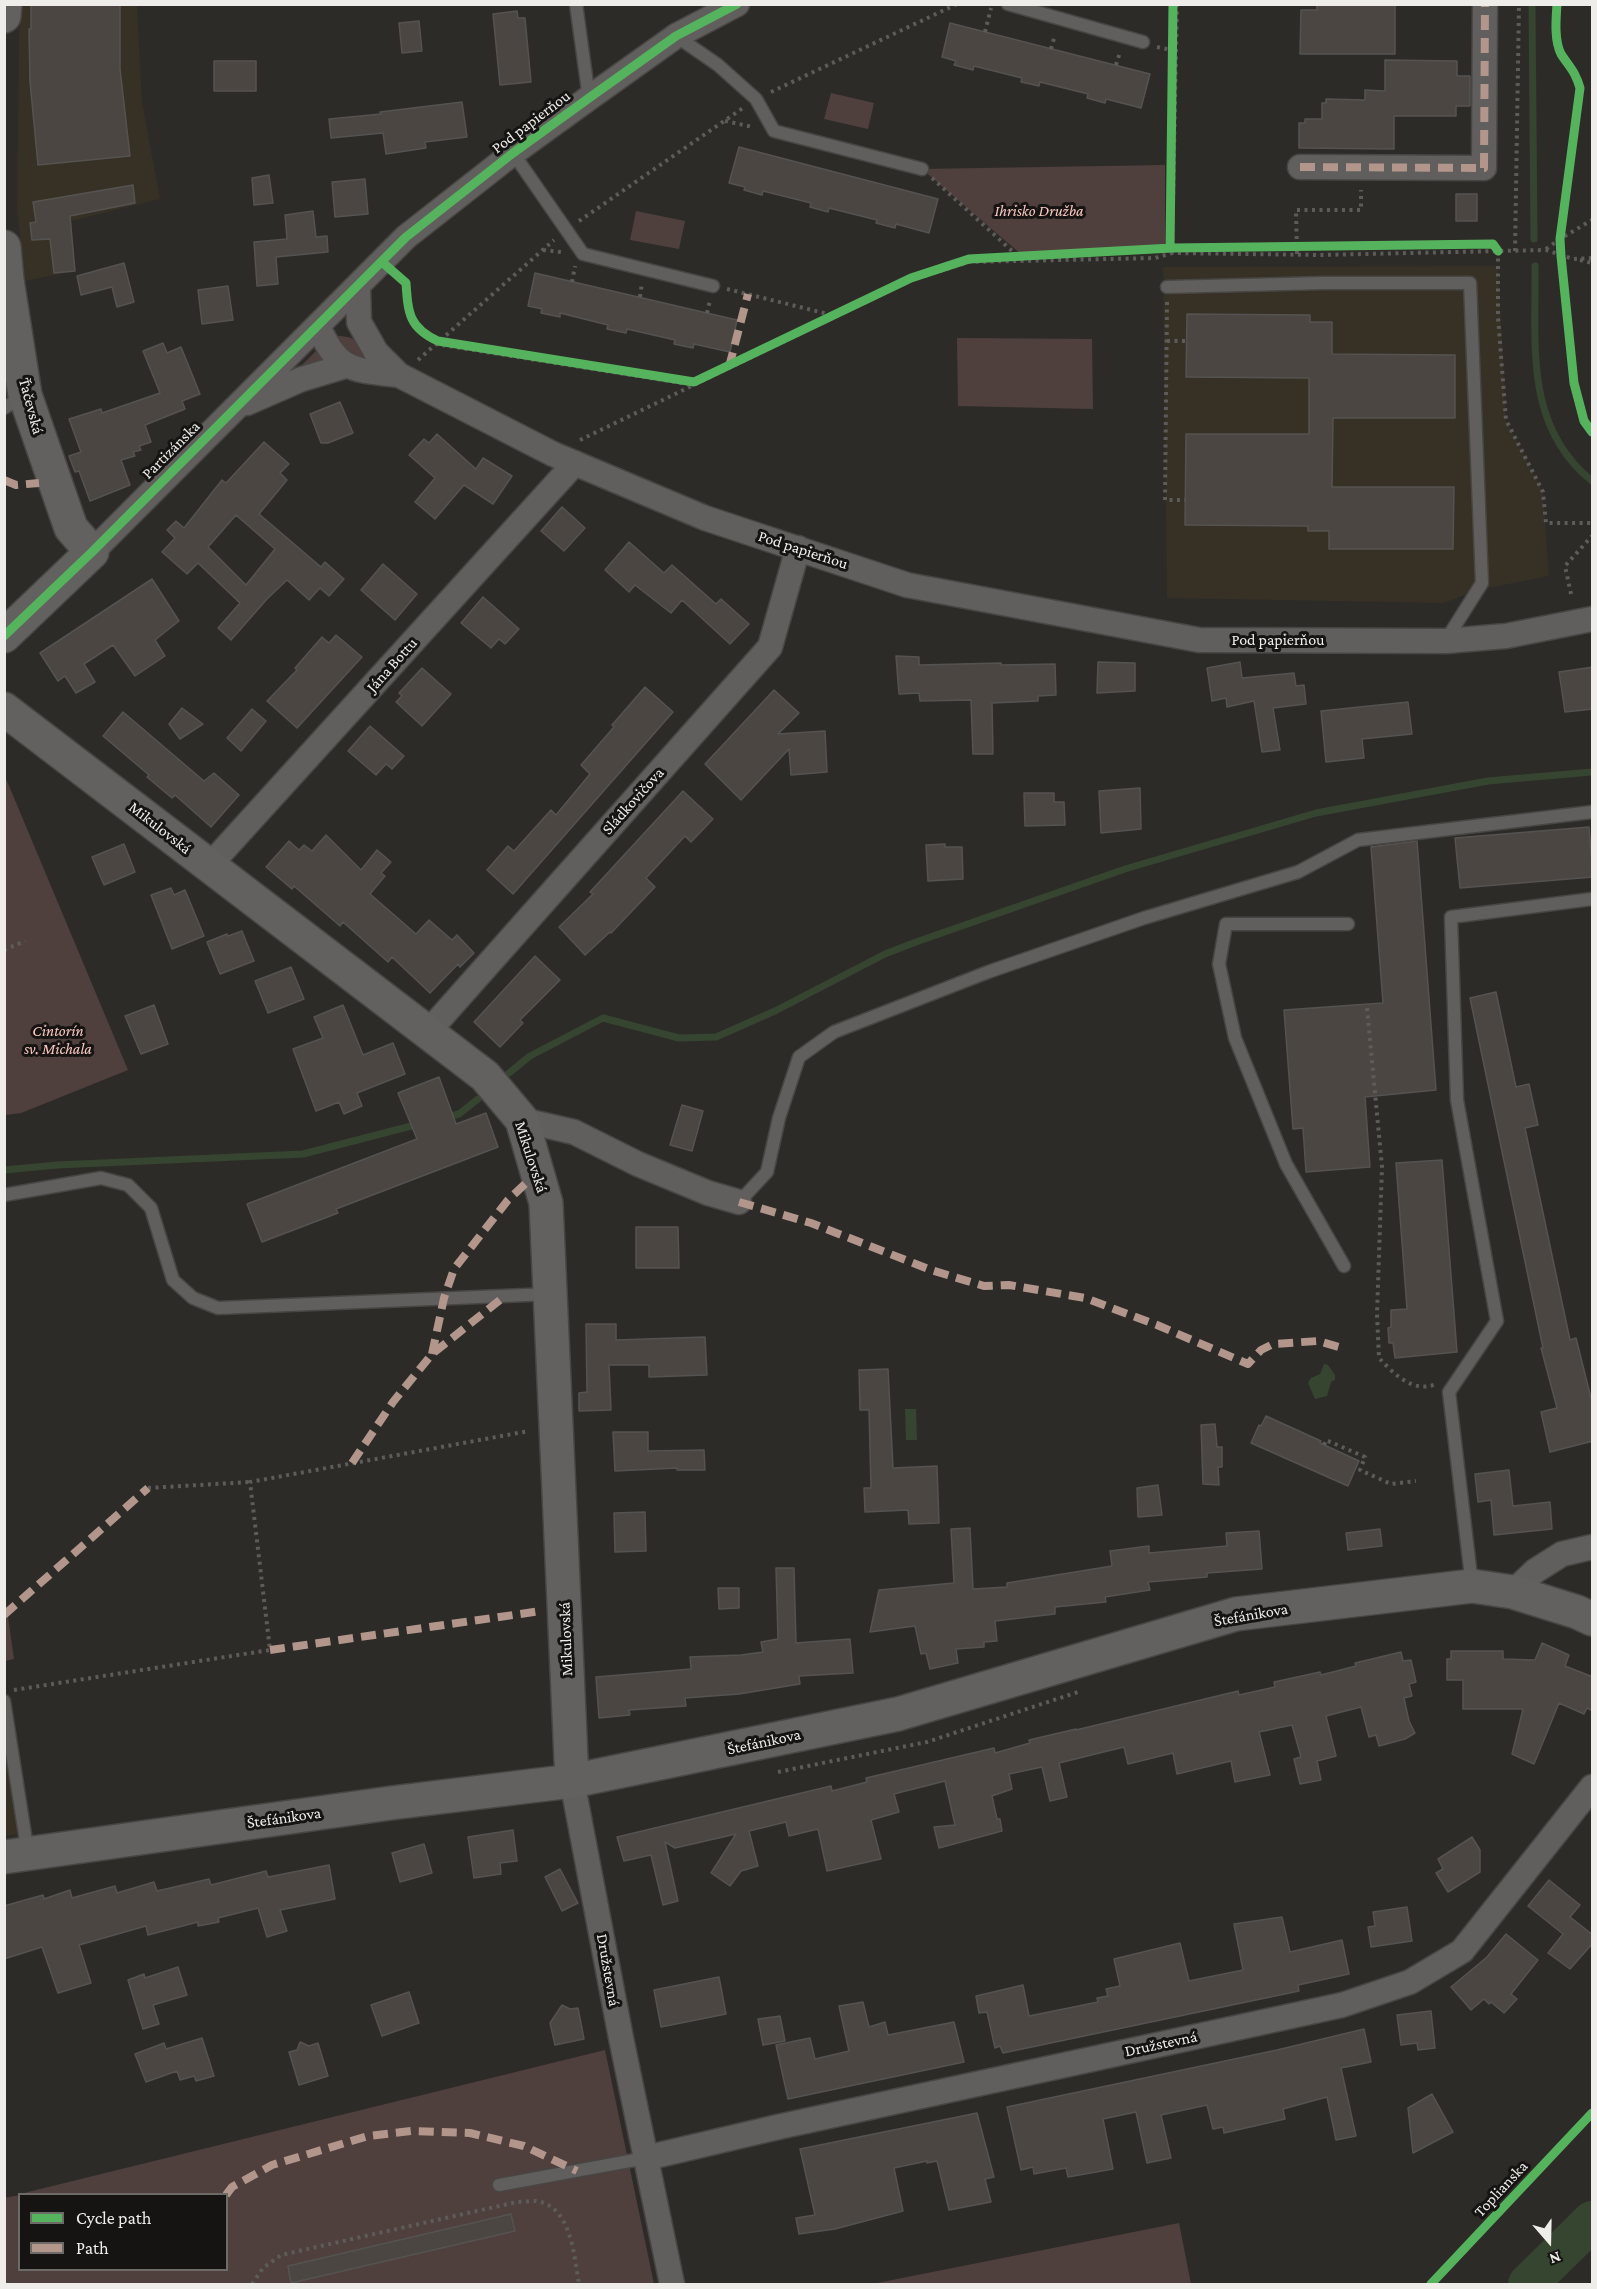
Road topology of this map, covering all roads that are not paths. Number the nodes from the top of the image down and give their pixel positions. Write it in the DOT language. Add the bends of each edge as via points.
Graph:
graph roads {
  1 [pos="5,4"];
  2 [pos="576,4"];
  3 [pos="737,4"];
  4 [pos="1008,4"];
  5 [pos="1485,4"];
  6 [pos="4,16"];
  7 [pos="676,36"];
  8 [pos="1143,42"];
  9 [pos="589,98"];
  10 [pos="513,153"];
  11 [pos="1300,167"];
  12 [pos="922,169"];
  13 [pos="4,248"];
  14 [pos="358,286"];
  15 [pos="713,286"];
  16 [pos="1167,287"];
  17 [pos="318,326"];
  18 [pos="345,366"];
  19 [pos="406,370"];
  20 [pos="15,402"];
  21 [pos="231,411"];
  22 [pos="564,458"];
  23 [pos="798,548"];
  24 [pos="92,552"];
  25 [pos="1593,620"];
  26 [pos="4,636"];
  27 [pos="1446,641"];
  28 [pos="4,709"];
  29 [pos="1593,812"];
  30 [pos="209,866"];
  31 [pos="1593,899"];
  32 [pos="1348,924"];
  33 [pos="428,1032"];
  34 [pos="522,1120"];
  35 [pos="4,1195"];
  36 [pos="739,1202"];
  37 [pos="1344,1266"];
  38 [pos="551,1294"];
  39 [pos="1593,1547"];
  40 [pos="1472,1586"];
  41 [pos="1513,1592"];
  42 [pos="1593,1619"];
  43 [pos="4,1701"];
  44 [pos="572,1781"];
  45 [pos="1593,1787"];
  46 [pos="16,1855"];
  47 [pos="645,2158"];
  48 [pos="499,2185"];
  49 [pos="672,2284"];
  1 -- 6 [label="street"];
  2 -- 9 [label="lane"];
  3 -- 7 [label="street, Pod papierňou"];
  4 -- 8 [label="lane"];
  5 -- 11 [label="street" via="1484,168"];
  7 -- 9 [label="street, Pod papierňou"];
  7 -- 12 [label="lane" via="718,65 756,99 774,131"];
  9 -- 10 [label="street, Pod papierňou"];
  10 -- 14 [label="street, Pod papierňou" via="406,237"];
  10 -- 15 [label="lane" via="583,254"];
  13 -- 20 [label="street, Ťačevská"];
  14 -- 17 [label="street, Partizánska"];
  14 -- 19 [label="street, Pod papierňou" via="359,322 376,352"];
  16 -- 27 [label="lane" via="1470,283 1482,583"];
  17 -- 18 [label="street" via="331,353"];
  17 -- 21 [label="street, Partizánska"];
  18 -- 19 [label="street" via="366,372"];
  18 -- 21 [label="street" via="302,379"];
  19 -- 22 [label="street, Pod papierňou"];
  20 -- 24 [label="street, Ťačevská" via="71,528"];
  21 -- 24 [label="street, Partizánska"];
  22 -- 23 [label="street, Pod papierňou" via="705,518"];
  22 -- 30 [label="street, Jána Bottu"];
  23 -- 27 [label="street, Pod papierňou" via="907,585 1199,640"];
  23 -- 33 [label="street, Sládkovičova" via="770,647"];
  24 -- 26 [label="street, Partizánska"];
  25 -- 27 [label="street, Pod papierňou" via="1506,636"];
  28 -- 30 [label="street, Mikulovská"];
  29 -- 36 [label="lane" via="1358,840 1298,872 1144,918 988,972 834,1032 799,1057 767,1172"];
  30 -- 33 [label="street, Mikulovská"];
  31 -- 40 [label="lane" via="1451,917 1457,1100 1497,1321 1449,1392"];
  32 -- 37 [label="lane" via="1226,924 1220,964 1236,1038 1286,1164"];
  33 -- 34 [label="street, Mikulovská" via="485,1076"];
  34 -- 36 [label="street" via="574,1132 638,1164"];
  34 -- 38 [label="street, Mikulovská" via="546,1203"];
  35 -- 38 [label="lane" via="101,1178 128,1185 151,1208 173,1280 193,1298 218,1308"];
  38 -- 44 [label="street, Mikulovská"];
  39 -- 41 [label="street" via="1562,1554 1534,1571"];
  40 -- 41 [label="street, Štefánikova"];
  40 -- 44 [label="street, Štefánikova" via="1236,1614 898,1714"];
  41 -- 42 [label="street, Štefánikova"];
  43 -- 46 [label="lane"];
  44 -- 46 [label="street, Štefánikova"];
  44 -- 47 [label="street, Družstevná"];
  45 -- 47 [label="street, Družstevná" via="1462,1952 1410,1982 1342,2005"];
  47 -- 48 [label="lane"];
  47 -- 49 [label="street, Družstevná"];
}
